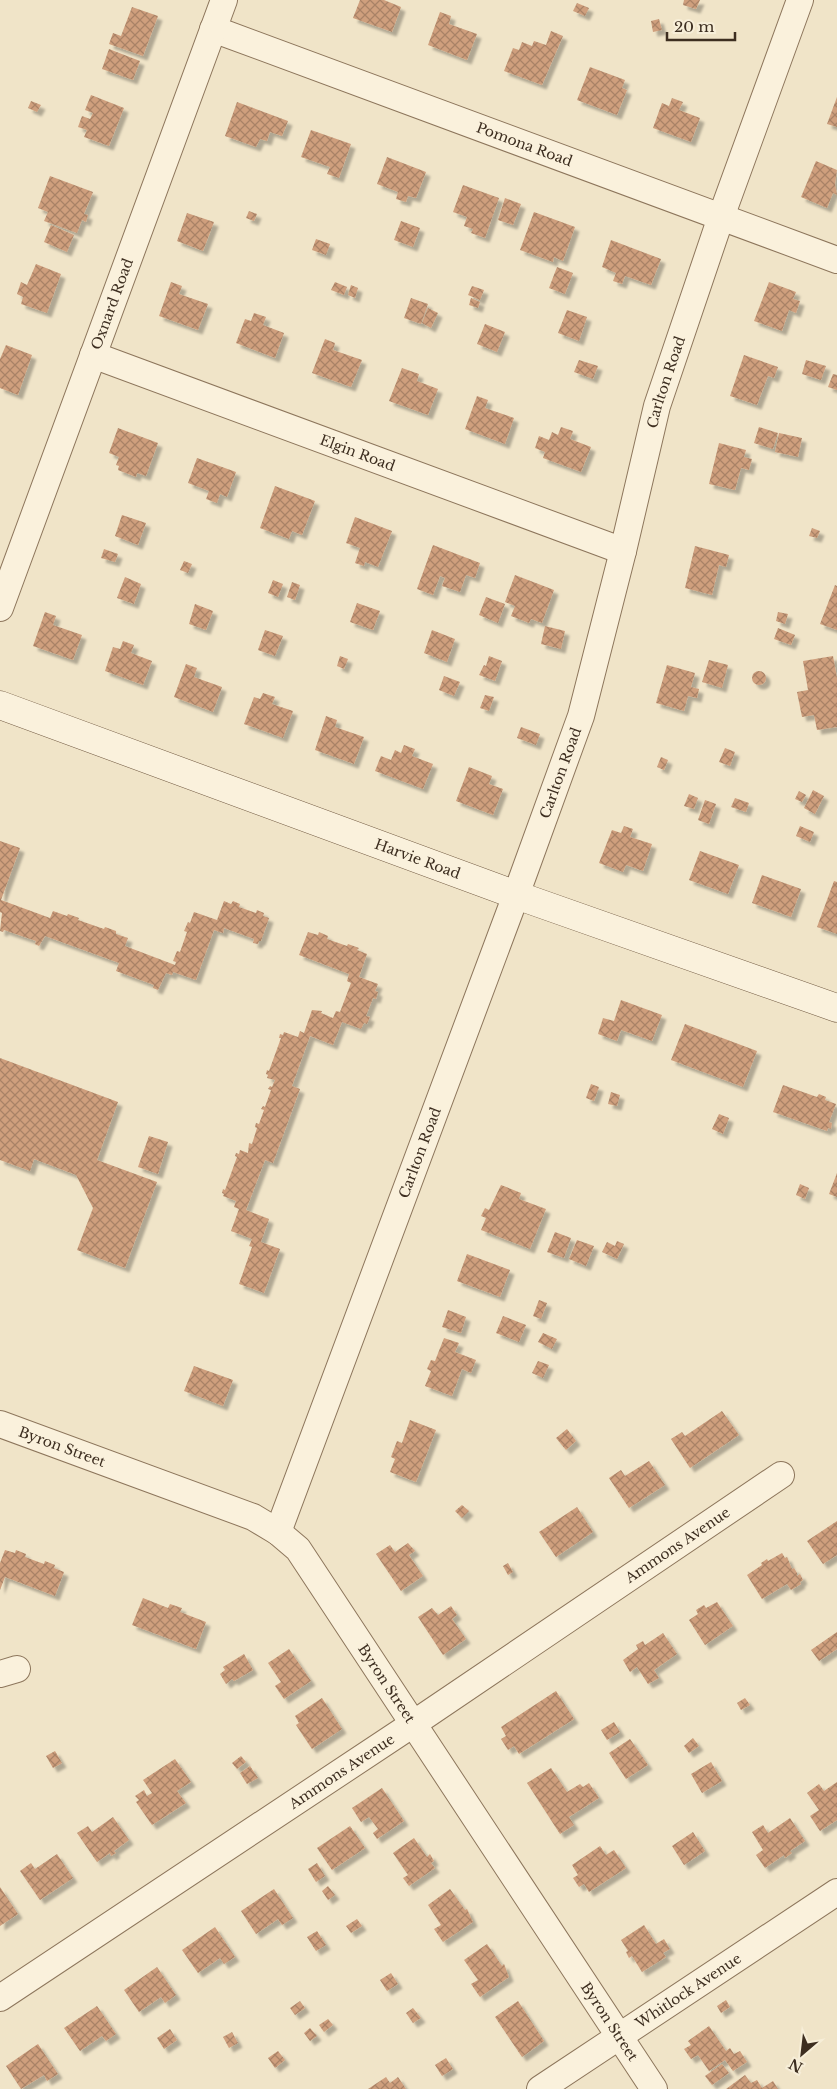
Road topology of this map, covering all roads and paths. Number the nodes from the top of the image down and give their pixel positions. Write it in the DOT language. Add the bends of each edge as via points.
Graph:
graph roads {
  1 [pos="224,0"];
  2 [pos="800,0"];
  3 [pos="213,29"];
  4 [pos="721,217"];
  5 [pos="837,260"];
  6 [pos="93,355"];
  7 [pos="623,551"];
  8 [pos="0,608"];
  9 [pos="0,705"];
  10 [pos="516,895"];
  11 [pos="837,1008"];
  12 [pos="0,1424"];
  13 [pos="781,1475"];
  14 [pos="278,1532"];
  15 [pos="414,1724"];
  16 [pos="837,1892"];
  17 [pos="0,1998"];
  18 [pos="619,2036"];
  19 [pos="540,2089"];
  20 [pos="654,2089"];
  1 -- 3 [label="street, Oxnard Road"];
  2 -- 4 [label="street, Carlton Road"];
  3 -- 4 [label="street, Pomona Road"];
  3 -- 6 [label="street, Oxnard Road"];
  4 -- 5 [label="street, Pomona Road"];
  4 -- 7 [label="street, Carlton Road" via="657,406"];
  6 -- 7 [label="street, Elgin Road"];
  6 -- 8 [label="street, Oxnard Road"];
  7 -- 10 [label="street, Carlton Road" via="581,716"];
  9 -- 10 [label="street, Harvie Road"];
  10 -- 11 [label="street, Harvie Road"];
  10 -- 14 [label="street, Carlton Road"];
  12 -- 14 [label="street, Byron Street" via="216,1502 253,1517"];
  13 -- 15 [label="street, Ammons Avenue"];
  14 -- 15 [label="street, Byron Street" via="298,1549"];
  15 -- 17 [label="street, Ammons Avenue"];
  15 -- 18 [label="street, Byron Street"];
  16 -- 18 [label="street, Whitlock Avenue"];
  18 -- 19 [label="street, Whitlock Avenue"];
  18 -- 20 [label="street, Byron Street"];
}
